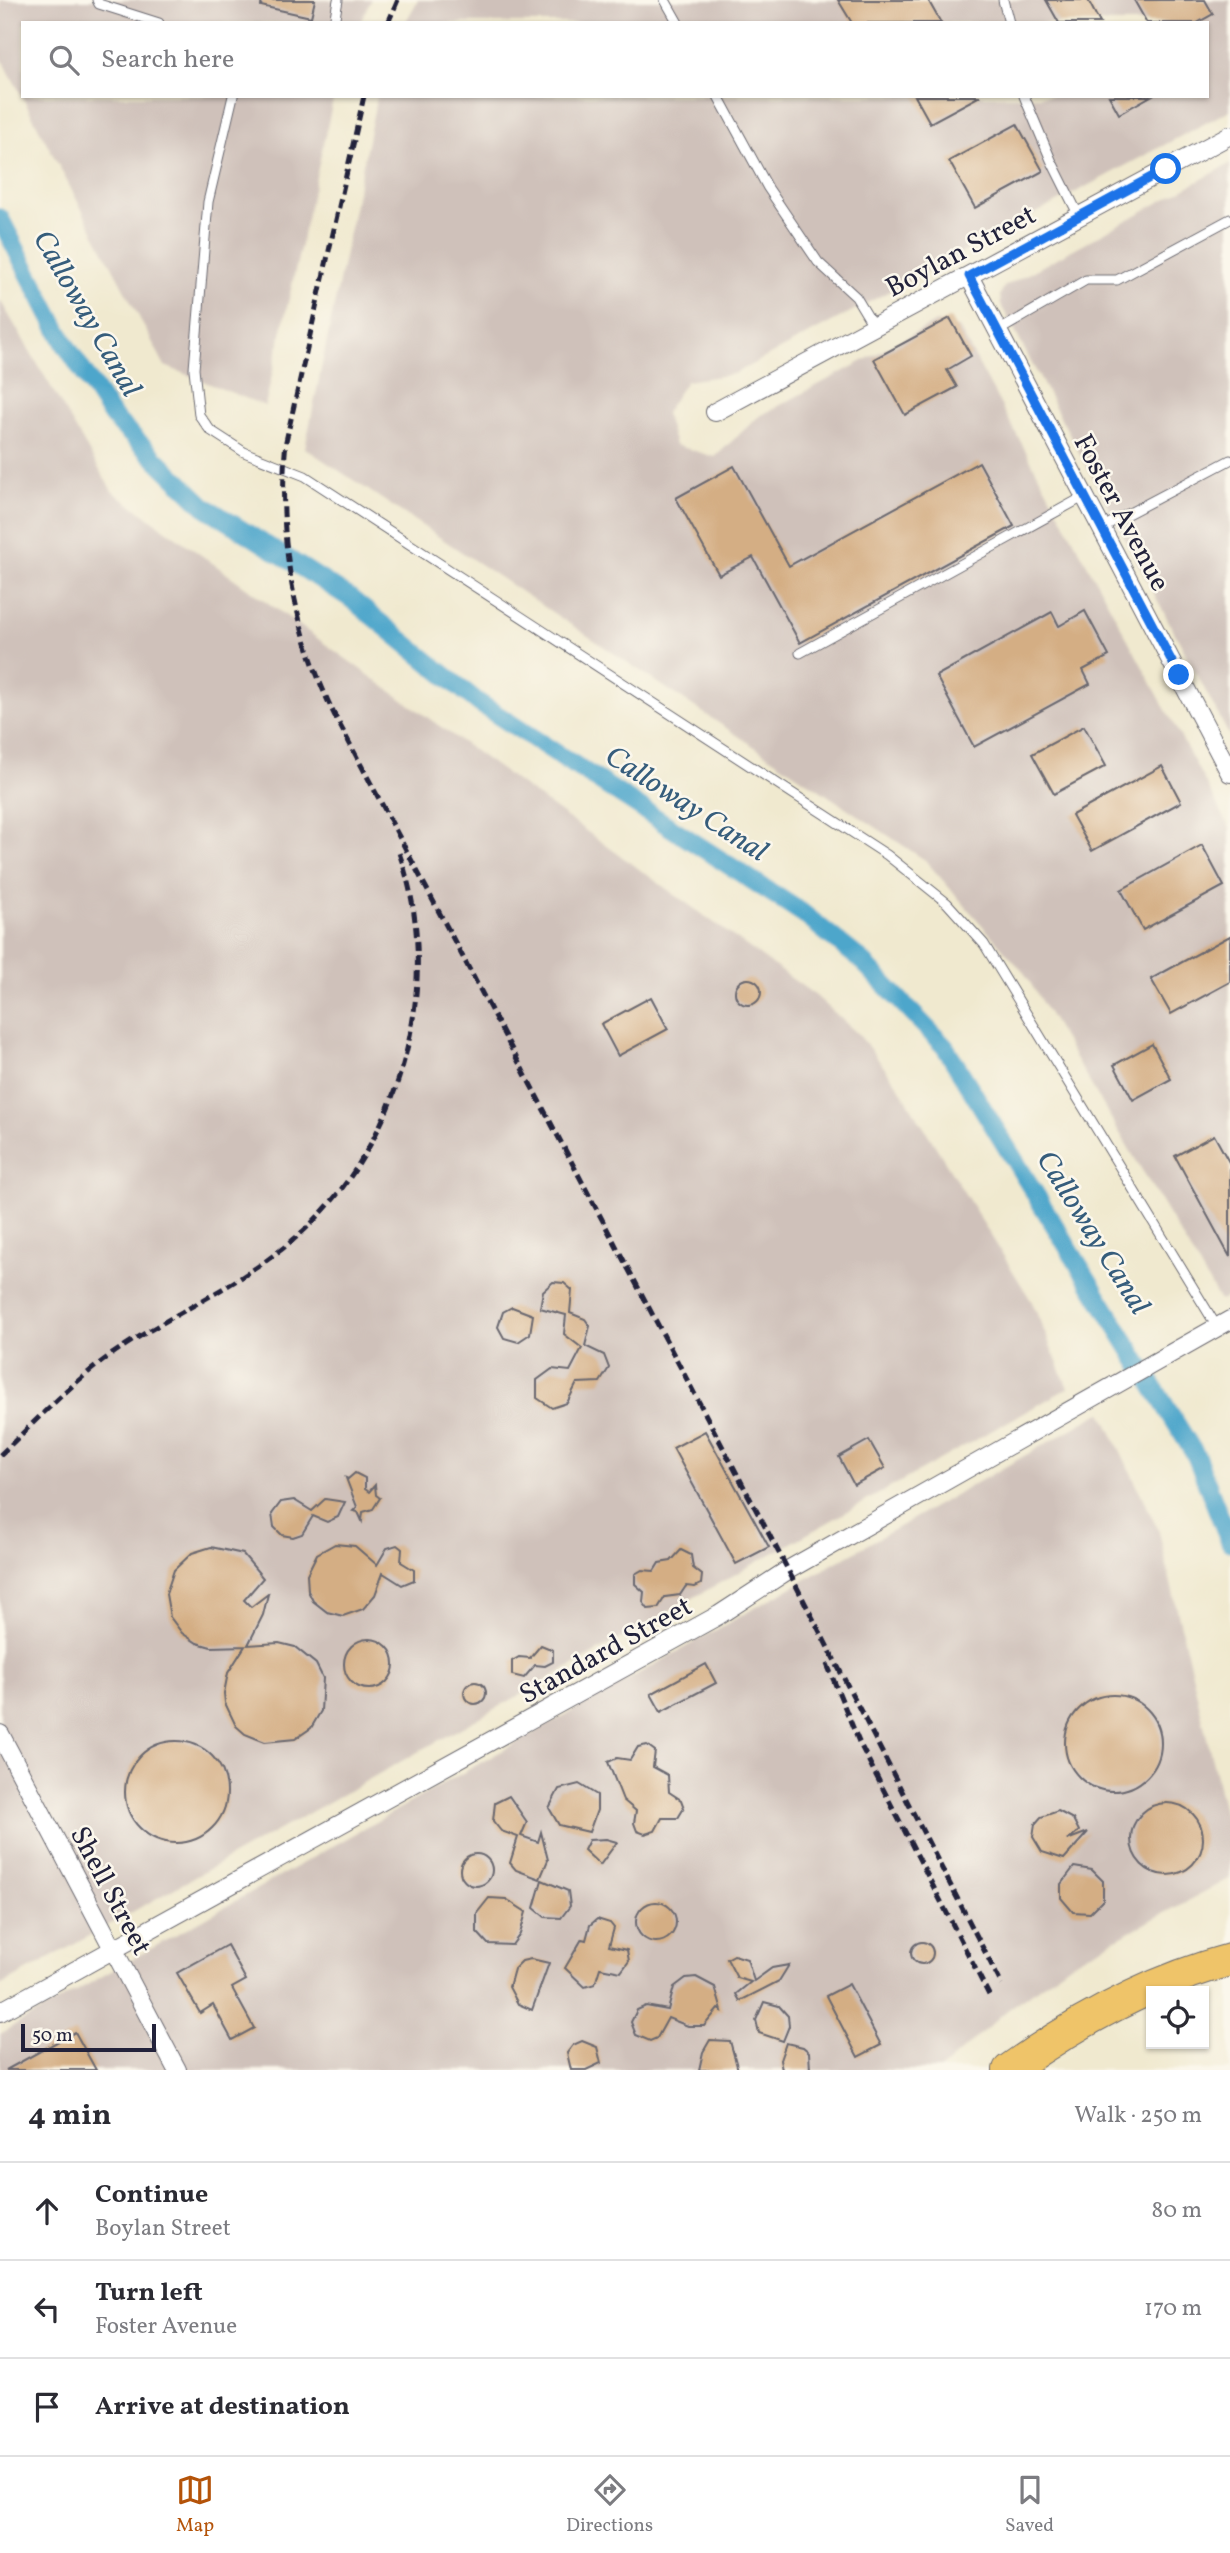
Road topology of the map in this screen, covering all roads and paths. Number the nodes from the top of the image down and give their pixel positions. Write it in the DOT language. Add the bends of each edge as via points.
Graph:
graph roads {
  1 [pos="97,0"];
  2 [pos="338,0"];
  3 [pos="666,0"];
  4 [pos="1003,0"];
  5 [pos="153,21"];
  6 [pos="334,21"];
  7 [pos="677,21"];
  8 [pos="1008,21"];
  9 [pos="233,98"];
  10 [pos="719,98"];
  11 [pos="1025,98"];
  12 [pos="1230,135"];
  13 [pos="1079,216"];
  14 [pos="1230,219"];
  15 [pos="969,276"];
  16 [pos="874,327"];
  17 [pos="998,331"];
  18 [pos="715,412"];
  19 [pos="1230,460"];
  20 [pos="1084,496"];
  21 [pos="1101,528"];
  22 [pos="800,653"];
  23 [pos="1230,773"];
  24 [pos="1223,1323"];
  25 [pos="0,1734"];
  26 [pos="114,1950"];
  27 [pos="1226,1961"];
  28 [pos="0,2012"];
  29 [pos="177,2070"];
  30 [pos="1009,2070"];
  1 -- 5 [label="lane"];
  2 -- 6 [label="lane"];
  3 -- 7 [label="lane"];
  4 -- 8 [label="lane"];
  9 -- 24 [label="lane" via="208,202 197,310 194,369 199,415 210,430 244,452 316,483 887,855 947,903 984,944"];
  10 -- 16 [label="lane" via="768,188 818,262 856,297"];
  11 -- 13 [label="lane"];
  12 -- 13 [label="street, Boylan Street"];
  13 -- 15 [label="street, Boylan Street"];
  14 -- 17 [label="lane" via="1117,280 1086,280"];
  15 -- 16 [label="street, Boylan Street"];
  15 -- 17 [label="street, Foster Avenue"];
  16 -- 18 [label="street, Boylan Street"];
  17 -- 20 [label="street, Foster Avenue"];
  19 -- 21 [label="lane"];
  20 -- 21 [label="street, Foster Avenue"];
  20 -- 22 [label="lane"];
  21 -- 23 [label="street, Foster Avenue"];
  24 -- 26 [label="street, Standard Street" via="788,1570 719,1615"];
  25 -- 26 [label="street, Shell Street"];
  26 -- 28 [label="street, Standard Street"];
  26 -- 29 [label="street, Shell Street"];
  27 -- 30 [label="highway" via="1114,2006"];
}
